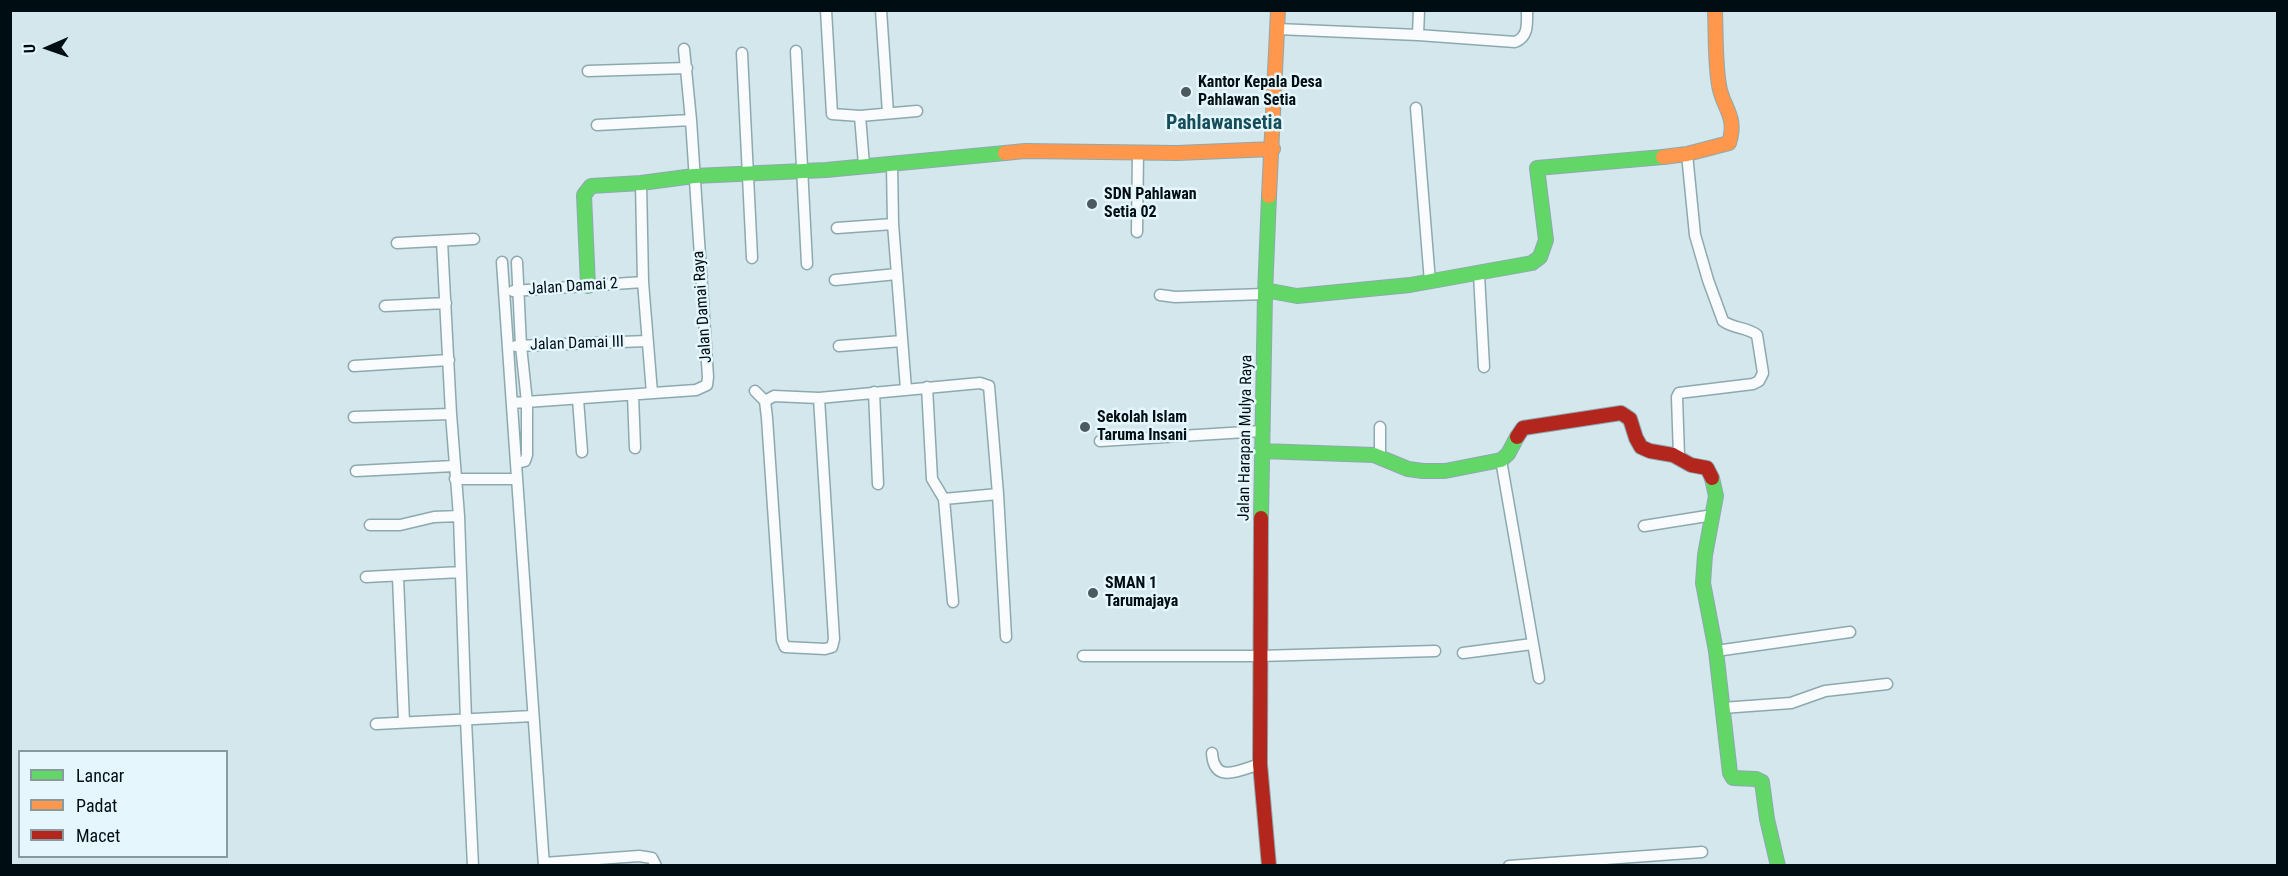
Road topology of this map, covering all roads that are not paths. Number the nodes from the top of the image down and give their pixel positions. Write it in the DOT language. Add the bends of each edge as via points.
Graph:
graph roads {
  1 [pos="825,10"];
  2 [pos="881,10"];
  3 [pos="1278,10"];
  4 [pos="1419,10"];
  5 [pos="1527,10"];
  6 [pos="1715,10"];
  7 [pos="1277,28"];
  8 [pos="1418,35"];
  9 [pos="684,49"];
  10 [pos="796,51"];
  11 [pos="742,53"];
  12 [pos="687,68"];
  13 [pos="588,71"];
  14 [pos="1416,108"];
  15 [pos="917,111"];
  16 [pos="888,113"];
  17 [pos="860,116"];
  18 [pos="691,120"];
  19 [pos="597,125"];
  20 [pos="1273,149"];
  21 [pos="1138,152"];
  22 [pos="1688,154"];
  23 [pos="892,164"];
  24 [pos="864,165"];
  25 [pos="801,171"];
  26 [pos="749,173"];
  27 [pos="694,176"];
  28 [pos="640,183"];
  29 [pos="893,224"];
  30 [pos="837,228"];
  31 [pos="1137,232"];
  32 [pos="474,239"];
  33 [pos="442,241"];
  34 [pos="397,243"];
  35 [pos="752,258"];
  36 [pos="502,262"];
  37 [pos="517,262"];
  38 [pos="807,264"];
  39 [pos="897,274"];
  40 [pos="1479,274"];
  41 [pos="835,280"];
  42 [pos="643,282"];
  43 [pos="1430,282"];
  44 [pos="588,286"];
  45 [pos="517,290"];
  46 [pos="503,291"];
  47 [pos="1265,292"];
  48 [pos="1160,295"];
  49 [pos="446,303"];
  50 [pos="386,306"];
  51 [pos="647,341"];
  52 [pos="902,341"];
  53 [pos="507,346"];
  54 [pos="521,346"];
  55 [pos="839,346"];
  56 [pos="449,360"];
  57 [pos="354,366"];
  58 [pos="1484,367"];
  59 [pos="927,387"];
  60 [pos="906,389"];
  61 [pos="755,391"];
  62 [pos="874,392"];
  63 [pos="652,393"];
  64 [pos="633,395"];
  65 [pos="819,398"];
  66 [pos="578,399"];
  67 [pos="765,401"];
  68 [pos="527,402"];
  69 [pos="512,404"];
  70 [pos="451,414"];
  71 [pos="354,417"];
  72 [pos="1380,427"];
  73 [pos="1262,431"];
  74 [pos="1100,441"];
  75 [pos="635,448"];
  76 [pos="1261,451"];
  77 [pos="582,452"];
  78 [pos="1380,456"];
  79 [pos="1679,456"];
  80 [pos="1501,460"];
  81 [pos="517,464"];
  82 [pos="454,466"];
  83 [pos="356,471"];
  84 [pos="455,478"];
  85 [pos="517,479"];
  86 [pos="878,484"];
  87 [pos="998,494"];
  88 [pos="944,499"];
  89 [pos="1713,515"];
  90 [pos="459,516"];
  91 [pos="370,525"];
  92 [pos="1644,526"];
  93 [pos="461,572"];
  94 [pos="398,577"];
  95 [pos="366,578"];
  96 [pos="953,602"];
  97 [pos="1850,632"];
  98 [pos="1006,637"];
  99 [pos="1532,645"];
  100 [pos="1435,651"];
  101 [pos="1716,651"];
  102 [pos="1463,653"];
  103 [pos="1083,656"];
  104 [pos="1259,656"];
  105 [pos="1539,678"];
  106 [pos="1887,684"];
  107 [pos="1722,708"];
  108 [pos="533,716"];
  109 [pos="466,720"];
  110 [pos="404,722"];
  111 [pos="376,724"];
  112 [pos="1212,753"];
  113 [pos="1260,764"];
  114 [pos="1702,852"];
  115 [pos="610,861"];
  116 [pos="544,864"];
  117 [pos="473,866"];
  118 [pos="656,866"];
  119 [pos="1269,866"];
  120 [pos="1509,866"];
  121 [pos="1778,866"];
  1 -- 17 [label="street" via="832,114"];
  2 -- 16 [label="street"];
  3 -- 7 [label="street, Jalan Harapan Mulya Raya"];
  4 -- 8 [label="street"];
  5 -- 8 [label="street" via="1526,31 1515,42"];
  6 -- 22 [label="street" via="1719,87 1729,106 1732,135 1729,143"];
  7 -- 8 [label="street"];
  7 -- 20 [label="street, Jalan Harapan Mulya Raya"];
  9 -- 12 [label="street"];
  10 -- 25 [label="street"];
  11 -- 26 [label="street"];
  12 -- 13 [label="street"];
  12 -- 18 [label="street"];
  14 -- 43 [label="street"];
  15 -- 16 [label="street"];
  16 -- 17 [label="street"];
  17 -- 24 [label="street"];
  18 -- 19 [label="street"];
  18 -- 27 [label="street"];
  20 -- 21 [label="street"];
  20 -- 47 [label="street, Jalan Harapan Mulya Raya"];
  21 -- 23 [label="street" via="1025,151"];
  21 -- 31 [label="street"];
  22 -- 40 [label="street" via="1537,168 1545,247 1532,263"];
  22 -- 79 [label="street" via="1695,236 1708,280 1723,321 1757,335 1763,373 1753,384 1679,393"];
  23 -- 24 [label="street"];
  23 -- 29 [label="street"];
  24 -- 25 [label="street"];
  25 -- 26 [label="street"];
  25 -- 38 [label="street"];
  26 -- 27 [label="street"];
  26 -- 35 [label="street"];
  27 -- 28 [label="street"];
  27 -- 63 [label="street, Jalan Damai Raya" via="707,385 696,390"];
  28 -- 42 [label="street"];
  28 -- 44 [label="street" via="591,186 586,190"];
  29 -- 30 [label="street"];
  29 -- 39 [label="street"];
  32 -- 33 [label="street"];
  33 -- 34 [label="street"];
  33 -- 49 [label="street"];
  36 -- 46 [label="street"];
  37 -- 45 [label="street"];
  39 -- 41 [label="street"];
  39 -- 52 [label="street"];
  40 -- 43 [label="street"];
  40 -- 58 [label="street"];
  42 -- 44 [label="street, Jalan Damai 2"];
  42 -- 51 [label="street"];
  43 -- 47 [label="street" via="1297,296"];
  44 -- 45 [label="street, Jalan Damai 2"];
  45 -- 46 [label="street, Jalan Damai 2"];
  45 -- 54 [label="street"];
  46 -- 53 [label="street"];
  47 -- 48 [label="street"];
  47 -- 73 [label="street, Jalan Harapan Mulya Raya"];
  49 -- 50 [label="street"];
  49 -- 56 [label="street"];
  51 -- 54 [label="street, Jalan Damai III"];
  51 -- 63 [label="street"];
  52 -- 55 [label="street"];
  52 -- 60 [label="street"];
  53 -- 54 [label="street, Jalan Damai III"];
  53 -- 69 [label="street"];
  54 -- 68 [label="street"];
  56 -- 57 [label="street"];
  56 -- 70 [label="street"];
  59 -- 60 [label="street"];
  59 -- 87 [label="street" via="980,383 989,386"];
  59 -- 88 [label="street" via="932,479"];
  60 -- 62 [label="street"];
  61 -- 67 [label="street"];
  62 -- 65 [label="street"];
  62 -- 86 [label="street"];
  63 -- 64 [label="street, Jalan Damai Raya"];
  64 -- 66 [label="street, Jalan Damai Raya"];
  64 -- 75 [label="street"];
  65 -- 67 [label="street" via="774,396"];
  65 -- 67 [label="street" via="834,639 832,647 825,649 785,647 782,640"];
  66 -- 68 [label="street, Jalan Damai Raya"];
  66 -- 77 [label="street"];
  68 -- 69 [label="street, Jalan Damai Raya"];
  68 -- 81 [label="street" via="527,455 525,461"];
  69 -- 81 [label="street"];
  70 -- 71 [label="street"];
  70 -- 82 [label="street"];
  72 -- 78 [label="street"];
  73 -- 74 [label="street"];
  73 -- 76 [label="street, Jalan Harapan Mulya Raya"];
  76 -- 78 [label="street"];
  76 -- 104 [label="street, Jalan Harapan Mulya Raya"];
  78 -- 80 [label="street" via="1427,472"];
  79 -- 80 [label="street" via="1642,447 1630,418 1621,413 1523,428"];
  79 -- 89 [label="street" via="1690,465 1709,470 1716,496"];
  80 -- 99 [label="street"];
  81 -- 85 [label="street"];
  82 -- 83 [label="street"];
  82 -- 84 [label="street"];
  84 -- 85 [label="street"];
  84 -- 90 [label="street"];
  85 -- 108 [label="street"];
  87 -- 88 [label="street"];
  87 -- 98 [label="street"];
  88 -- 96 [label="street"];
  89 -- 92 [label="street"];
  89 -- 101 [label="street" via="1703,576"];
  90 -- 91 [label="street" via="400,525"];
  90 -- 93 [label="street"];
  93 -- 94 [label="street"];
  93 -- 109 [label="street"];
  94 -- 95 [label="street"];
  94 -- 110 [label="street"];
  97 -- 101 [label="street"];
  99 -- 102 [label="street"];
  99 -- 105 [label="street"];
  100 -- 104 [label="street"];
  101 -- 107 [label="street"];
  103 -- 104 [label="street"];
  104 -- 113 [label="street, Jalan Harapan Mulya Raya"];
  106 -- 107 [label="street" via="1825,691 1791,703"];
  107 -- 121 [label="street" via="1730,773 1733,778 1762,782"];
  108 -- 109 [label="street"];
  108 -- 116 [label="street"];
  109 -- 110 [label="street"];
  109 -- 117 [label="street"];
  110 -- 111 [label="street"];
  112 -- 113 [label="street" via="1217,770 1226,774"];
  113 -- 119 [label="street, Jalan Harapan Mulya Raya"];
  114 -- 120 [label="street"];
  115 -- 116 [label="street"];
  115 -- 118 [label="street" via="646,856"];
}
